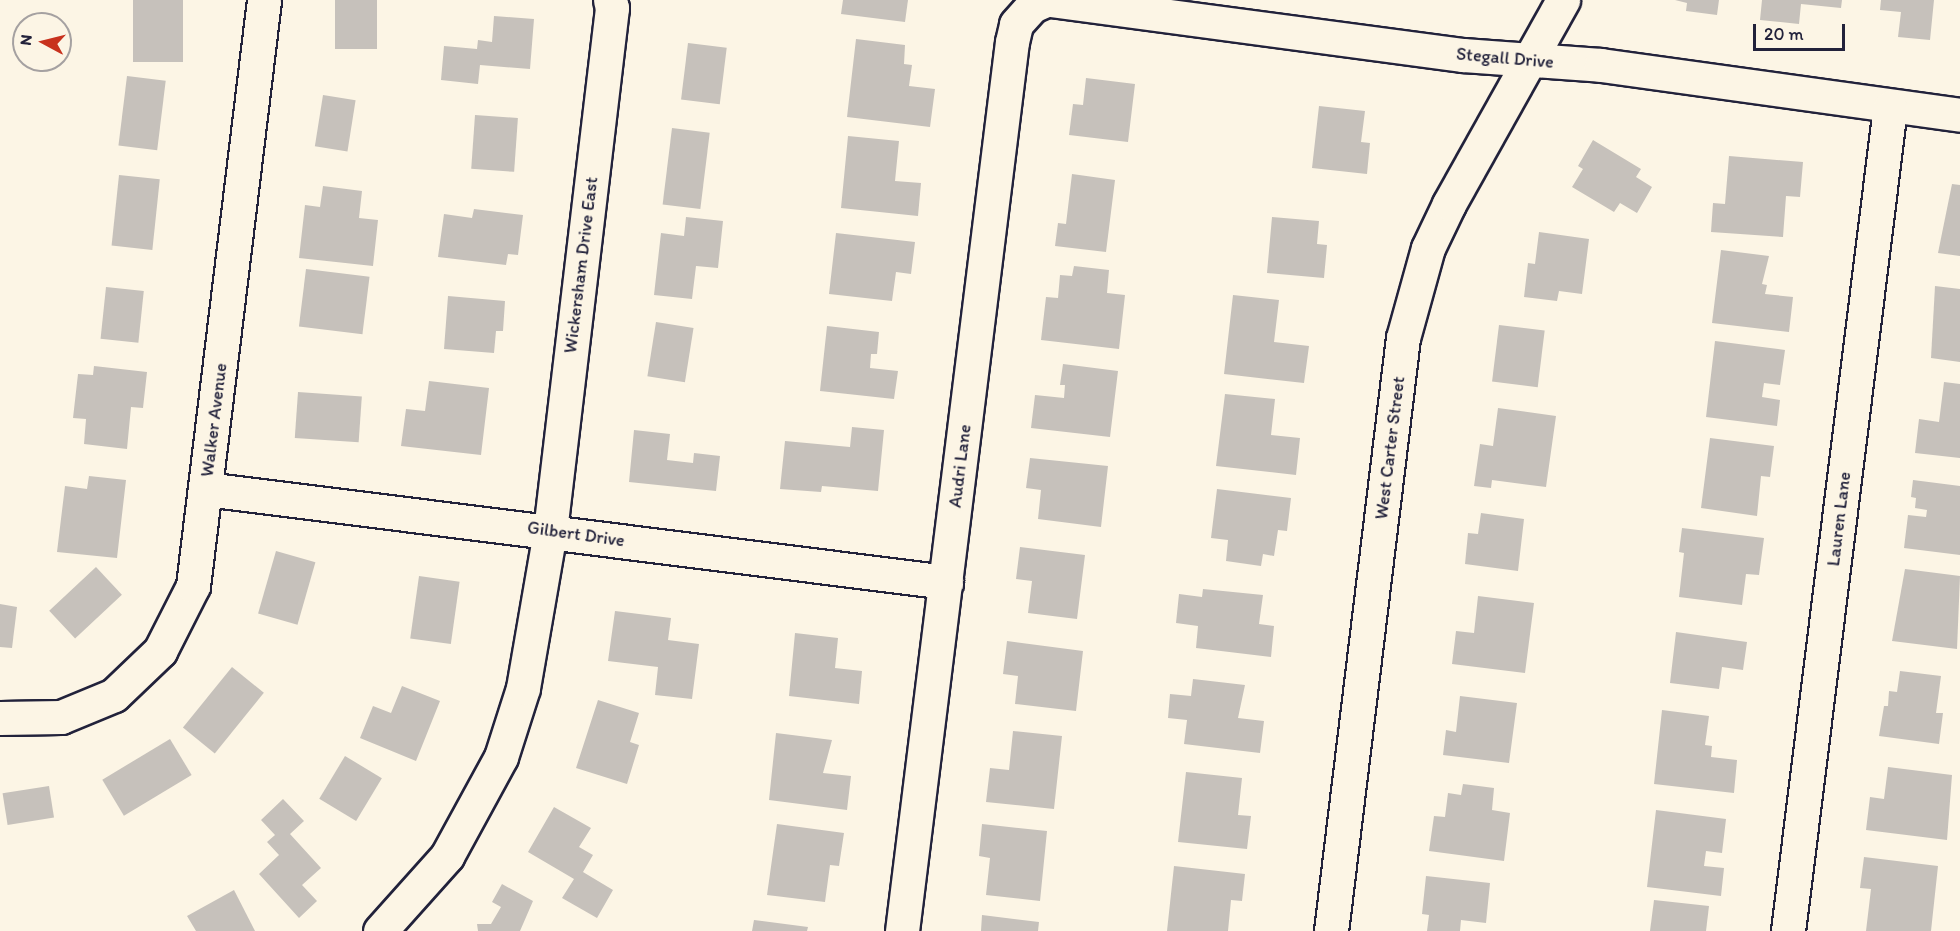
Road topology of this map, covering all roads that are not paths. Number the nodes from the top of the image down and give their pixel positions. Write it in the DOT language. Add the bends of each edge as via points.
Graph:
graph roads {
  1 [pos="264,0"];
  2 [pos="610,0"];
  3 [pos="1563,0"];
  4 [pos="1043,2"];
  5 [pos="1531,61"];
  6 [pos="1890,107"];
  7 [pos="1960,115"];
  8 [pos="206,489"];
  9 [pos="550,531"];
  10 [pos="946,582"];
  11 [pos="0,718"];
  12 [pos="380,931"];
  13 [pos="902,931"];
  14 [pos="1331,931"];
  15 [pos="1788,931"];
  1 -- 8 [label="street, Walker Avenue"];
  2 -- 9 [label="street, Wickersham Drive East"];
  3 -- 5 [label="street, West Carter Street"];
  4 -- 5 [label="street, Stegall Drive"];
  4 -- 10 [label="street, Audri Lane" via="1016,24 1012,42"];
  5 -- 6 [label="street, Stegall Drive" via="1601,65"];
  5 -- 14 [label="street, West Carter Street" via="1437,230 1403,338"];
  6 -- 7 [label="street, Stegall Drive"];
  6 -- 15 [label="street, Lauren Lane"];
  8 -- 9 [label="street, Gilbert Drive"];
  8 -- 11 [label="street, Walker Avenue" via="193,586 160,651 114,695 61,717"];
  9 -- 10 [label="street, Gilbert Drive"];
  9 -- 12 [label="street, Wickersham Drive East" via="523,688 501,757 447,856"];
  10 -- 13 [label="street, Audri Lane"];
}
